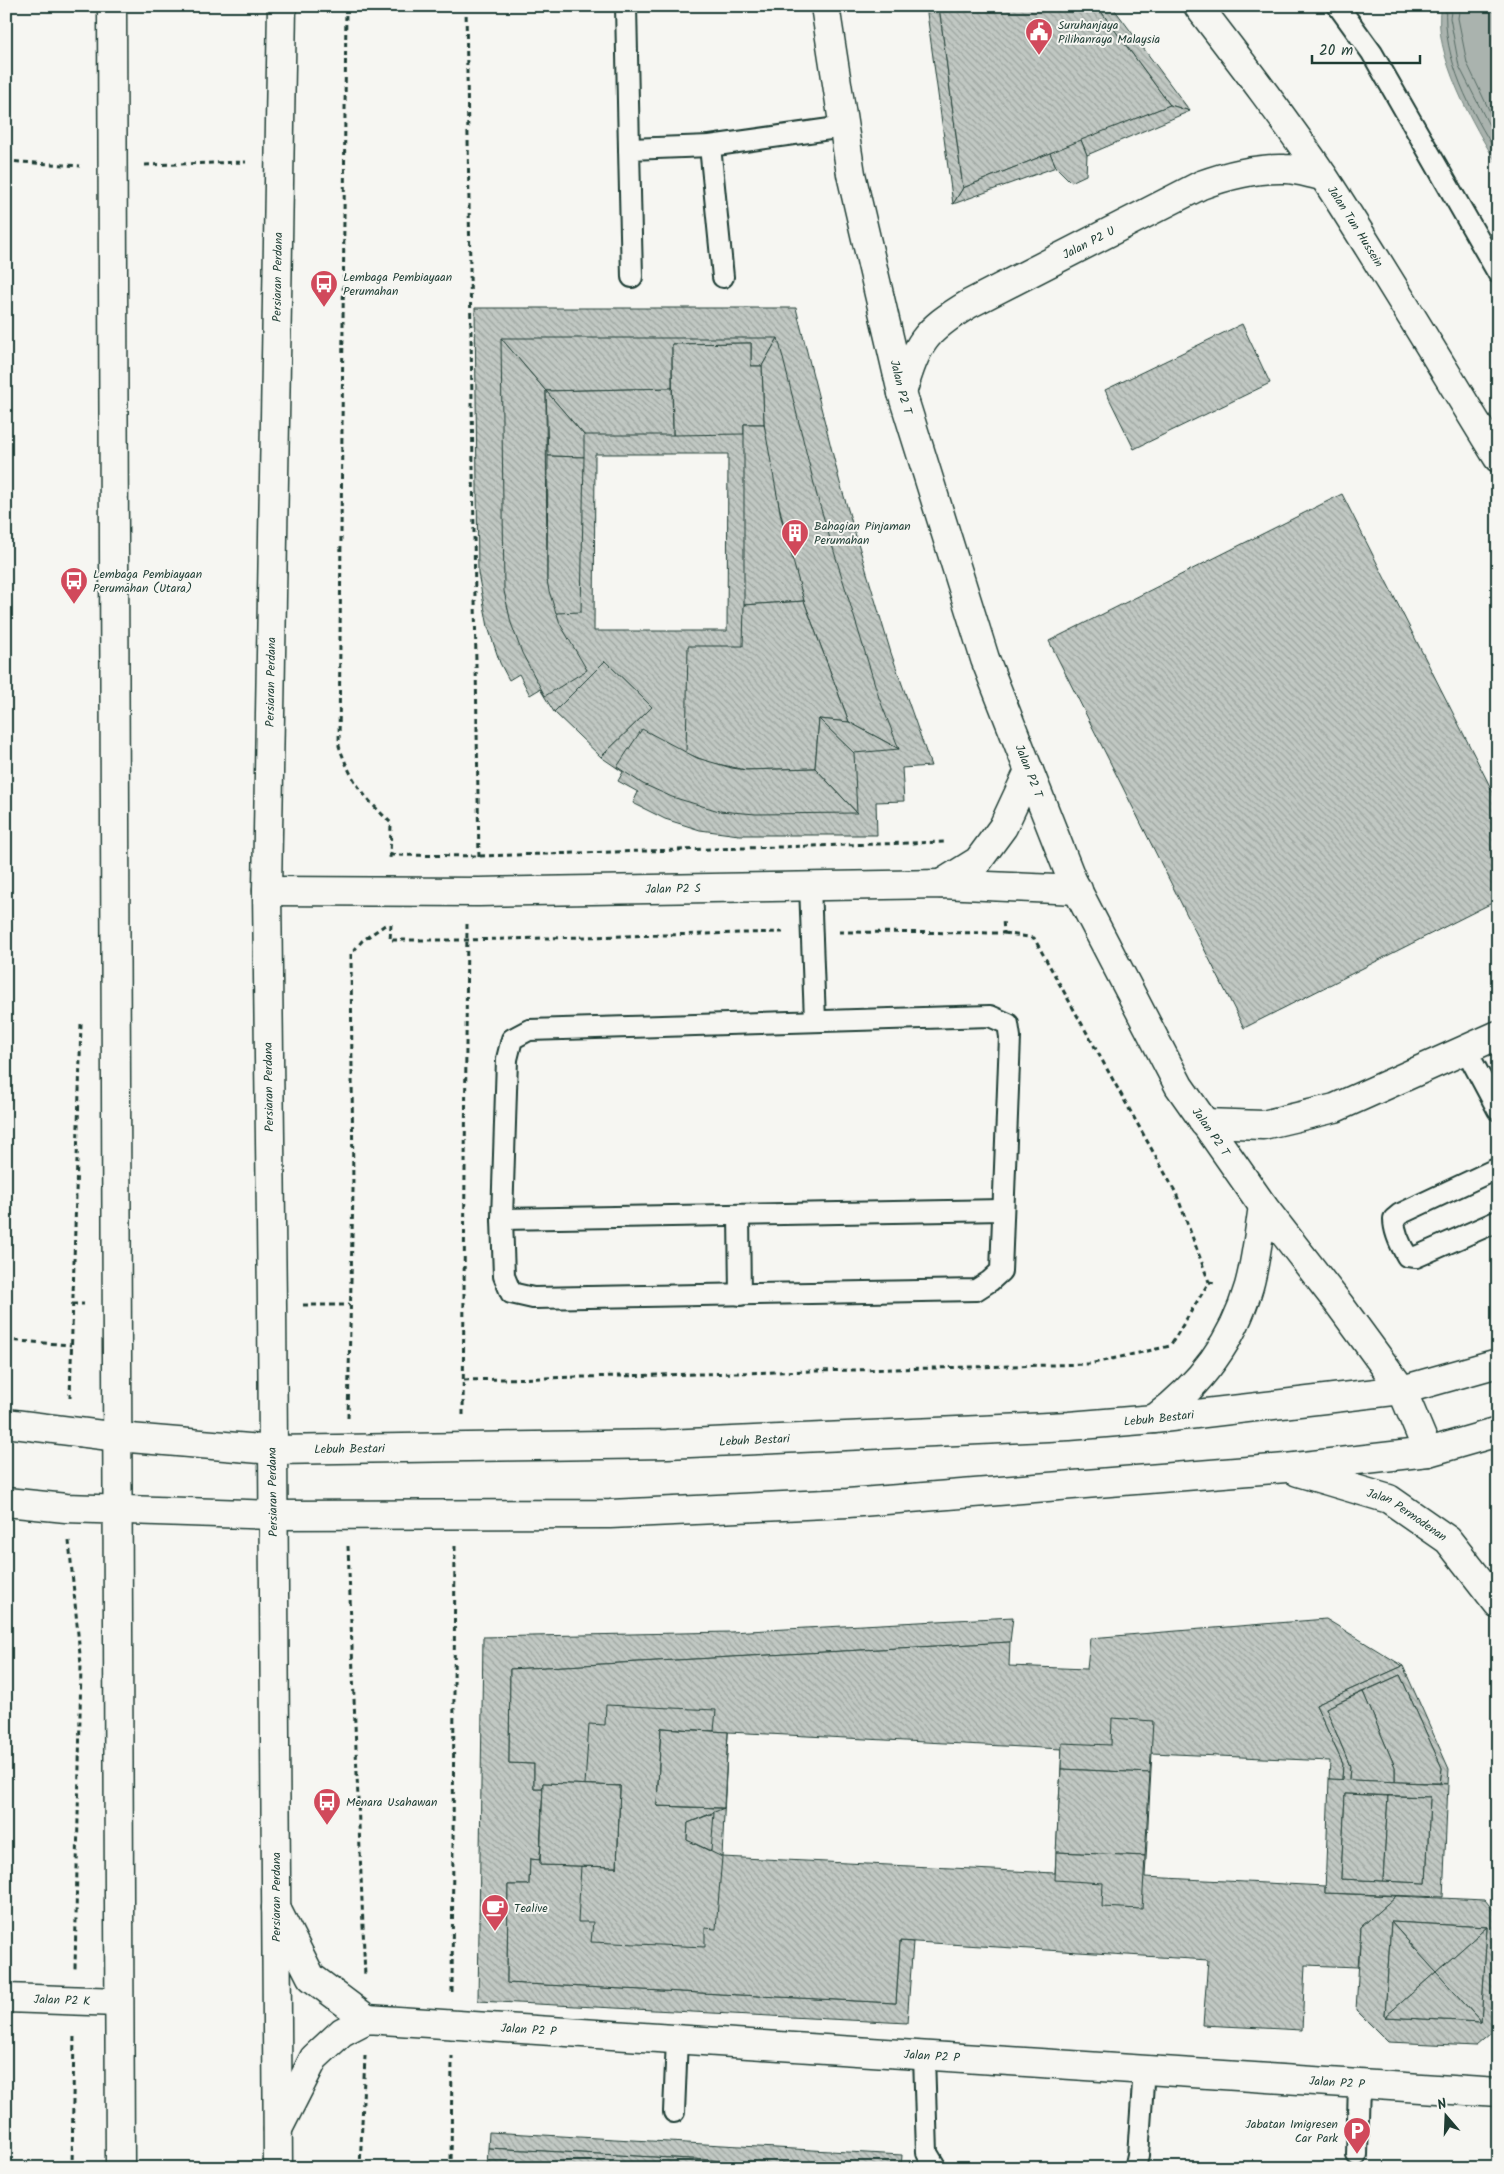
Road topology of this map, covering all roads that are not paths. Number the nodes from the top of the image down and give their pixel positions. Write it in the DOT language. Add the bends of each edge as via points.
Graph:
graph roads {
  1 [pos="112,6"];
  2 [pos="282,6"];
  3 [pos="626,6"];
  4 [pos="825,6"];
  5 [pos="1198,6"];
  6 [pos="1338,6"];
  7 [pos="844,127"];
  8 [pos="710,146"];
  9 [pos="629,149"];
  10 [pos="1323,176"];
  11 [pos="1498,273"];
  12 [pos="632,277"];
  13 [pos="723,277"];
  14 [pos="902,393"];
  15 [pos="1496,453"];
  16 [pos="1029,771"];
  17 [pos="941,884"];
  18 [pos="810,886"];
  19 [pos="1078,890"];
  20 [pos="267,891"];
  21 [pos="815,1021"];
  22 [pos="1498,1035"];
  23 [pos="1466,1050"];
  24 [pos="1498,1110"];
  25 [pos="1204,1122"];
  26 [pos="1498,1168"];
  27 [pos="1263,1206"];
  28 [pos="1003,1210"];
  29 [pos="739,1215"];
  30 [pos="502,1219"];
  31 [pos="1498,1221"];
  32 [pos="740,1295"];
  33 [pos="1498,1363"];
  34 [pos="1402,1390"];
  35 [pos="1154,1418"];
  36 [pos="6,1423"];
  37 [pos="1498,1432"];
  38 [pos="118,1437"];
  39 [pos="273,1450"];
  40 [pos="1428,1452"];
  41 [pos="1286,1468"];
  42 [pos="6,1502"];
  43 [pos="116,1510"];
  44 [pos="274,1515"];
  45 [pos="1498,1604"];
  46 [pos="276,1908"];
  47 [pos="6,1998"];
  48 [pos="118,2002"];
  49 [pos="367,2019"];
  50 [pos="677,2039"];
  51 [pos="924,2056"];
  52 [pos="1144,2069"];
  53 [pos="1359,2083"];
  54 [pos="1498,2092"];
  55 [pos="674,2112"];
  56 [pos="278,2129"];
  57 [pos="1357,2155"];
  58 [pos="120,2168"];
  59 [pos="278,2168"];
  60 [pos="936,2168"];
  61 [pos="1135,2168"];
  1 -- 38 [label="main road"];
  2 -- 20 [label="main road, Persiaran Perdana"];
  3 -- 9 [label="lane"];
  4 -- 7 [label="main road, Jalan P2 T"];
  5 -- 10 [label="main road, Jalan Tun Hussein"];
  6 -- 11 [label="lane" via="1372,53"];
  7 -- 8 [label="lane"];
  7 -- 14 [label="main road, Jalan P2 T" via="851,174"];
  8 -- 9 [label="lane"];
  8 -- 13 [label="lane"];
  9 -- 12 [label="lane"];
  10 -- 14 [label="main road, Jalan P2 U" via="1286,169 1225,176 1201,185 969,304 944,319 924,338 910,364"];
  10 -- 15 [label="main road, Jalan Tun Hussein"];
  14 -- 16 [label="main road, Jalan P2 T" via="985,659"];
  16 -- 17 [label="main road" via="1003,827 978,860"];
  16 -- 19 [label="main road, Jalan P2 T"];
  17 -- 18 [label="main road, Jalan P2 S"];
  17 -- 19 [label="main road, Jalan P2 S"];
  18 -- 20 [label="main road, Jalan P2 S" via="473,892"];
  18 -- 21 [label="lane"];
  19 -- 25 [label="main road, Jalan P2 T" via="1179,1086"];
  20 -- 39 [label="main road, Persiaran Perdana"];
  21 -- 28 [label="lane" via="990,1016 1008,1024"];
  21 -- 30 [label="lane" via="529,1030 512,1039 506,1059"];
  22 -- 23 [label="main road"];
  23 -- 24 [label="lane"];
  23 -- 25 [label="main road" via="1335,1108 1263,1125"];
  25 -- 27 [label="main road, Jalan P2 T"];
  26 -- 31 [label="lane" via="1400,1214 1394,1219 1394,1226 1407,1256 1416,1257"];
  27 -- 34 [label="main road, Jalan P2 T"];
  27 -- 35 [label="main road" via="1249,1286 1226,1343 1198,1381"];
  28 -- 29 [label="lane"];
  28 -- 32 [label="lane" via="1001,1271 976,1290"];
  29 -- 30 [label="lane"];
  29 -- 32 [label="lane"];
  30 -- 32 [label="lane" via="504,1276 511,1293 533,1298"];
  33 -- 34 [label="main road, Lebuh Bestari"];
  34 -- 35 [label="main road, Lebuh Bestari"];
  34 -- 40 [label="main road, Jalan P2 T"];
  35 -- 39 [label="main road, Lebuh Bestari" via="1069,1426 667,1444"];
  36 -- 38 [label="main road, Lebuh Bestari"];
  37 -- 40 [label="main road"];
  38 -- 39 [label="main road, Lebuh Bestari"];
  38 -- 43 [label="main road"];
  39 -- 44 [label="main road, Persiaran Perdana"];
  40 -- 41 [label="main road"];
  41 -- 44 [label="main road" via="848,1503 610,1514"];
  41 -- 45 [label="main road, Jalan Permodenan" via="1389,1499 1448,1540"];
  42 -- 43 [label="main road"];
  43 -- 44 [label="main road"];
  43 -- 48 [label="main road"];
  44 -- 46 [label="main road, Persiaran Perdana"];
  46 -- 49 [label="main road" via="312,1977"];
  46 -- 56 [label="main road, Persiaran Perdana"];
  47 -- 48 [label="main road, Jalan P2 K"];
  48 -- 58 [label="main road"];
  49 -- 50 [label="main road, Jalan P2 P"];
  49 -- 56 [label="main road" via="342,2032 314,2058"];
  50 -- 51 [label="main road, Jalan P2 P"];
  50 -- 55 [label="lane"];
  51 -- 52 [label="main road, Jalan P2 P"];
  51 -- 60 [label="lane" via="927,2153"];
  52 -- 53 [label="main road, Jalan P2 P"];
  52 -- 61 [label="lane"];
  53 -- 54 [label="main road, Jalan P2 P"];
  53 -- 57 [label="lane"];
  56 -- 59 [label="main road, Persiaran Perdana"];
}
